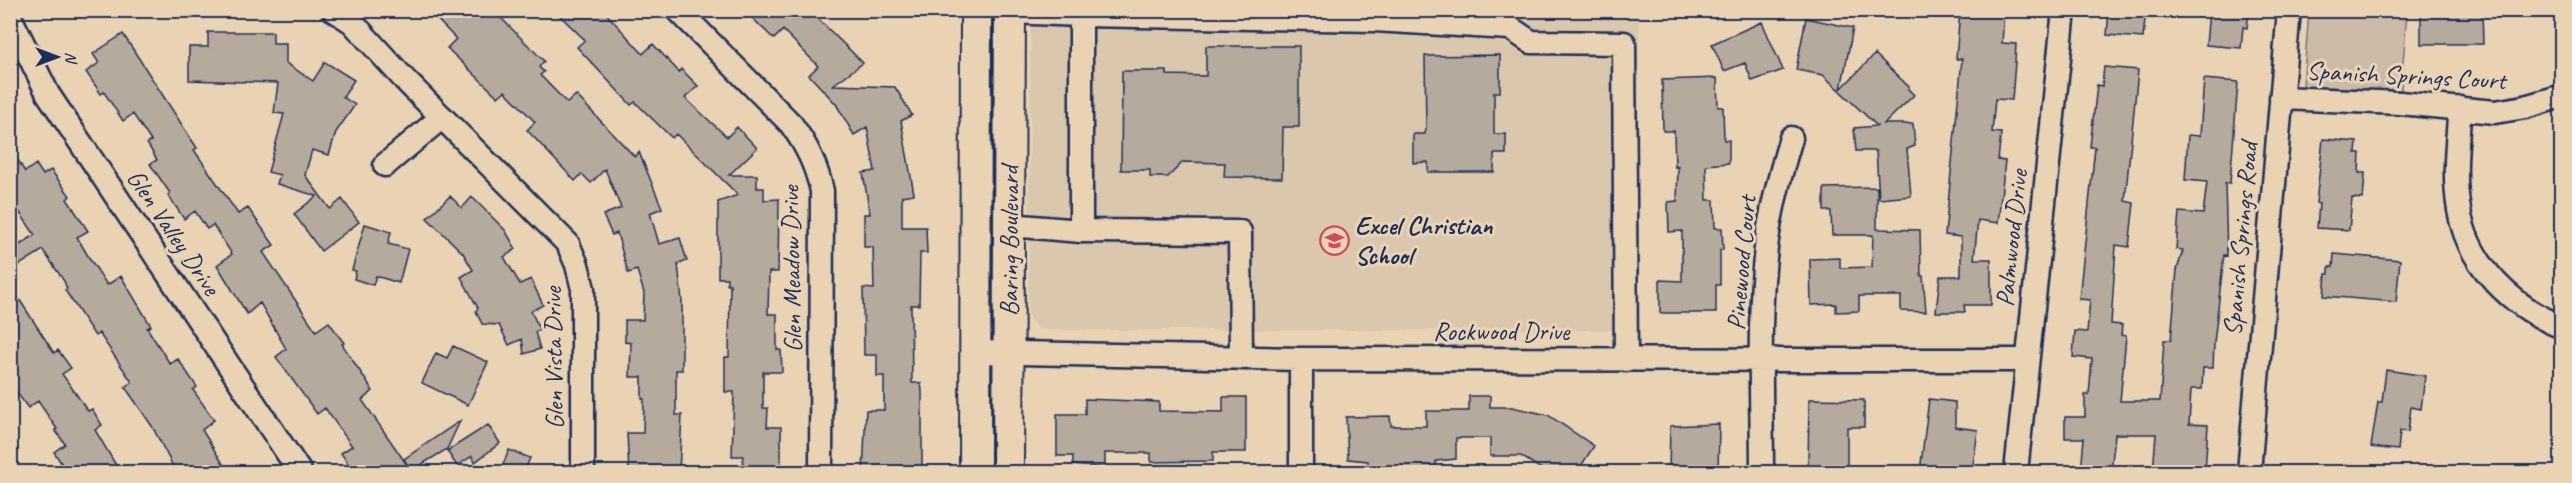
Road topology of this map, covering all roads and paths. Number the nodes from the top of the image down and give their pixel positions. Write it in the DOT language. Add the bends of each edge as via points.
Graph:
graph roads {
  1 [pos="334,10"];
  2 [pos="678,10"];
  3 [pos="976,10"];
  4 [pos="2064,10"];
  5 [pos="2289,10"];
  6 [pos="1010,11"];
  7 [pos="1081,15"];
  8 [pos="10,17"];
  9 [pos="2562,96"];
  10 [pos="2281,98"];
  11 [pos="2460,108"];
  12 [pos="442,117"];
  13 [pos="1791,138"];
  14 [pos="385,165"];
  15 [pos="1009,225"];
  16 [pos="1081,231"];
  17 [pos="2562,327"];
  18 [pos="975,352"];
  19 [pos="1008,353"];
  20 [pos="1241,358"];
  21 [pos="1301,359"];
  22 [pos="1626,360"];
  23 [pos="1762,360"];
  24 [pos="2027,360"];
  25 [pos="300,472"];
  26 [pos="583,472"];
  27 [pos="821,472"];
  28 [pos="975,472"];
  29 [pos="1008,472"];
  30 [pos="1301,472"];
  31 [pos="1762,472"];
  32 [pos="2016,472"];
  33 [pos="2249,472"];
  1 -- 12 [label="street, Glen Vista Drive" via="352,22"];
  2 -- 27 [label="street, Glen Meadow Drive" via="791,124 816,167 822,191"];
  3 -- 18 [label="main road, Baring Boulevard"];
  4 -- 24 [label="street, Palmwood Drive"];
  5 -- 10 [label="street, Spanish Springs Road"];
  6 -- 7 [label="street"];
  6 -- 15 [label="main road, Baring Boulevard"];
  7 -- 16 [label="street"];
  7 -- 22 [label="street" via="1374,20 1510,28 1531,42 1624,43"];
  8 -- 25 [label="street, Glen Valley Drive" via="48,94"];
  9 -- 11 [label="street, Spanish Springs Court" via="2510,110"];
  10 -- 11 [label="street, Spanish Springs Court"];
  10 -- 33 [label="street, Spanish Springs Road"];
  11 -- 17 [label="street" via="2456,184 2468,241 2509,297 2537,317"];
  12 -- 14 [label="street"];
  12 -- 26 [label="street, Glen Vista Drive" via="568,244 577,265 583,289"];
  13 -- 23 [label="street, Pinewood Court" via="1767,240"];
  15 -- 16 [label="street"];
  15 -- 19 [label="main road, Baring Boulevard"];
  16 -- 20 [label="street" via="1240,232"];
  18 -- 19 [label="street, Rockwood Drive"];
  18 -- 28 [label="main road, Baring Boulevard"];
  19 -- 20 [label="street, Rockwood Drive"];
  19 -- 29 [label="main road, Baring Boulevard"];
  20 -- 21 [label="street, Rockwood Drive"];
  21 -- 22 [label="street, Rockwood Drive"];
  21 -- 30 [label="street"];
  22 -- 23 [label="street, Rockwood Drive"];
  23 -- 24 [label="street, Rockwood Drive"];
  23 -- 31 [label="street, Pinewood Court"];
  24 -- 32 [label="street, Palmwood Drive"];
}
